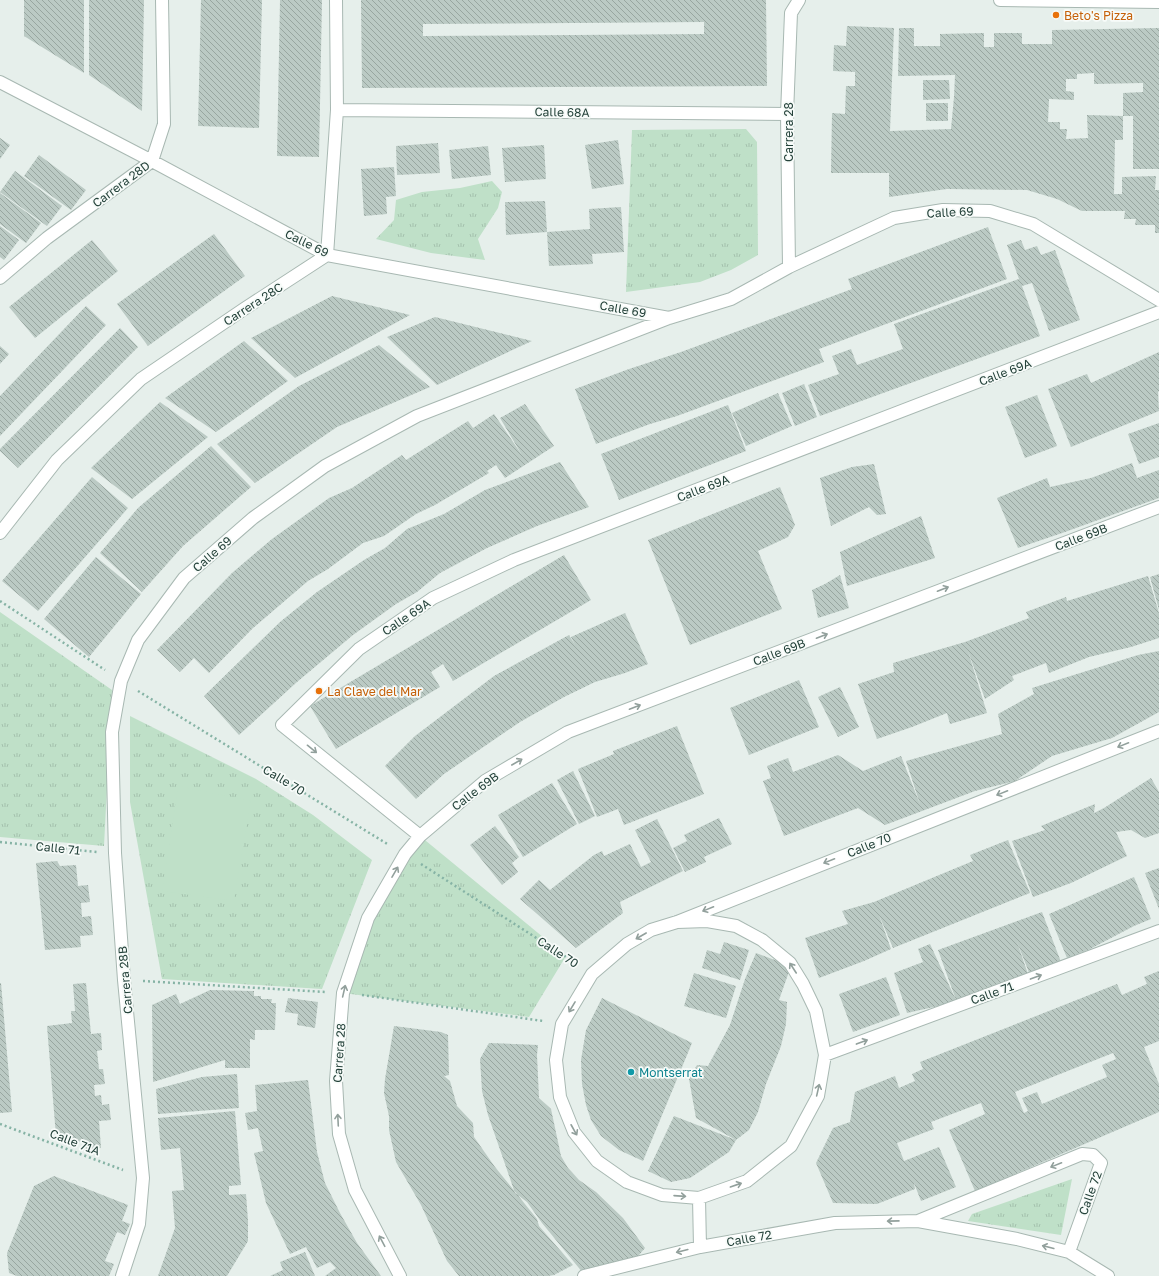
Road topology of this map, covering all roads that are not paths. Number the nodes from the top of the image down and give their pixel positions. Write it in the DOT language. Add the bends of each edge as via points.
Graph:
graph roads {
  1 [pos="162,0"];
  2 [pos="336,0"];
  3 [pos="799,0"];
  4 [pos="1000,0"];
  5 [pos="1025,0"];
  6 [pos="1159,2"];
  7 [pos="0,82"];
  8 [pos="337,110"];
  9 [pos="787,114"];
  10 [pos="152,161"];
  11 [pos="327,255"];
  12 [pos="789,267"];
  13 [pos="0,278"];
  14 [pos="1159,300"];
  15 [pos="1159,312"];
  16 [pos="669,318"];
  17 [pos="1159,507"];
  18 [pos="0,533"];
  19 [pos="121,681"];
  20 [pos="1159,731"];
  21 [pos="420,836"];
  22 [pos="677,922"];
  23 [pos="1159,931"];
  24 [pos="825,1055"];
  25 [pos="699,1198"];
  26 [pos="918,1221"];
  27 [pos="700,1247"];
  28 [pos="1069,1252"];
  29 [pos="122,1276"];
  30 [pos="400,1276"];
  31 [pos="584,1276"];
  32 [pos="1108,1276"];
  1 -- 10 [label="street, Carrera 28D" via="164,124"];
  2 -- 8 [label="street"];
  3 -- 9 [label="street, Carrera 28" via="791,13"];
  4 -- 5 [label="street"];
  5 -- 6 [label="street"];
  7 -- 10 [label="street, Calle 69"];
  8 -- 9 [label="street, Calle 68A"];
  8 -- 11 [label="street"];
  9 -- 12 [label="street, Carrera 28"];
  10 -- 11 [label="street, Calle 69"];
  10 -- 13 [label="street, Carrera 28D" via="47,238"];
  11 -- 16 [label="street, Calle 69"];
  11 -- 18 [label="street, Carrera 28C" via="141,379 57,460"];
  12 -- 14 [label="street, Calle 69" via="894,218 943,210 990,211 1033,224"];
  12 -- 16 [label="street, Calle 69" via="731,299"];
  15 -- 21 [label="street, Calle 69A, one-way" via="514,560 433,598 359,649 282,725"];
  16 -- 19 [label="street, Calle 69" via="417,416 325,466 253,518 184,578 138,640"];
  21 -- 17 [label="street, Calle 69B, one-way" via="485,780 568,732"];
  19 -- 29 [label="street, Carrera 28B" via="112,732 115,854 143,1178 139,1224"];
  20 -- 22 [label="street, Calle 70, one-way"];
  30 -- 21 [label="street, Carrera 28, one-way" via="355,1190 339,1134 336,1082 343,993 368,918 405,854"];
  24 -- 22 [label="street, one-way" via="816,1011 790,963 762,940 736,926 707,921"];
  22 -- 25 [label="street, Calle 70, one-way" via="651,930 627,944 592,974 562,1024 556,1060 560,1097 574,1132 597,1161 627,1182 662,1195"];
  24 -- 23 [label="street, Calle 71, one-way"];
  25 -- 24 [label="street, one-way" via="747,1181 791,1146 818,1096"];
  25 -- 27 [label="street"];
  26 -- 27 [label="street, Calle 72, one-way" via="834,1223"];
  28 -- 26 [label="street, Calle 72, one-way" via="1017,1239"];
  28 -- 26 [label="street, Calle 72, one-way" via="1101,1163 1093,1155 1082,1154"];
  27 -- 31 [label="street, Calle 72, one-way"];
  28 -- 32 [label="street, Calle 72"];
}
